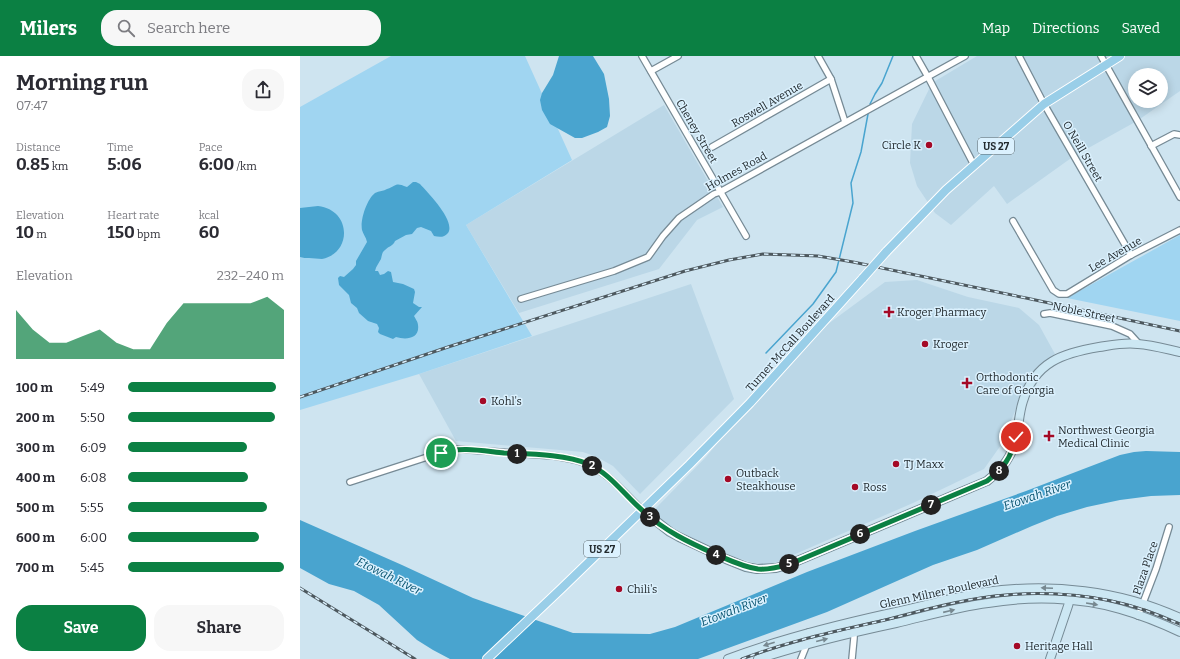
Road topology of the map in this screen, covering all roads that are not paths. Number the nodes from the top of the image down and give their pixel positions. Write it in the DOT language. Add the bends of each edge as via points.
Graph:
graph roads {
  1 [pos="642,56"];
  2 [pos="678,56"];
  3 [pos="818,56"];
  4 [pos="916,56"];
  5 [pos="965,56"];
  6 [pos="1018,56"];
  7 [pos="1101,56"];
  8 [pos="1120,56"];
  9 [pos="1106,64"];
  10 [pos="651,71"];
  11 [pos="928,77"];
  12 [pos="831,79"];
  13 [pos="1044,104"];
  14 [pos="845,122"];
  15 [pos="1180,135"];
  16 [pos="1151,146"];
  17 [pos="712,147"];
  18 [pos="974,165"];
  19 [pos="720,192"];
  20 [pos="1180,197"];
  21 [pos="1013,220"];
  22 [pos="1180,230"];
  23 [pos="746,236"];
  24 [pos="1131,255"];
  25 [pos="1059,294"];
  26 [pos="521,299"];
  27 [pos="1044,314"];
  28 [pos="1139,344"];
  29 [pos="1180,352"];
  30 [pos="350,482"];
  31 [pos="642,510"];
  32 [pos="1169,526"];
  33 [pos="1072,590"];
  34 [pos="1070,600"];
  35 [pos="1143,604"];
  36 [pos="1138,616"];
  37 [pos="1180,618"];
  38 [pos="854,622"];
  39 [pos="809,632"];
  40 [pos="854,632"];
  41 [pos="1178,632"];
  42 [pos="806,644"];
  43 [pos="487,659"];
  44 [pos="728,659"];
  45 [pos="758,659"];
  46 [pos="801,659"];
  47 [pos="852,659"];
  48 [pos="1050,659"];
  1 -- 10 [label="street, Cheney Street"];
  2 -- 10 [label="street"];
  3 -- 12 [label="street"];
  4 -- 11 [label="street"];
  5 -- 11 [label="street, Holmes Road"];
  6 -- 13 [label="street, O Neill Street"];
  7 -- 9 [label="street"];
  8 -- 9 [label="main road, Turner McCall Boulevard / US 27"];
  9 -- 13 [label="main road, Turner McCall Boulevard / US 27"];
  9 -- 16 [label="street"];
  10 -- 19 [label="street, Cheney Street"];
  11 -- 14 [label="street, Holmes Road"];
  11 -- 18 [label="street"];
  12 -- 14 [label="street"];
  12 -- 17 [label="street, Roswell Avenue"];
  13 -- 18 [label="main road, Turner McCall Boulevard / US 27"];
  13 -- 24 [label="street, O Neill Street"];
  14 -- 19 [label="street, Holmes Road"];
  15 -- 16 [label="street" via="1174,134"];
  16 -- 20 [label="street"];
  18 -- 31 [label="main road, Turner McCall Boulevard / US 27, bridge" via="886,252 750,403"];
  19 -- 23 [label="street, Cheney Street"];
  19 -- 26 [label="street, Holmes Road" via="679,218 648,257 614,271"];
  21 -- 25 [label="street, Noble Street" via="1053,290"];
  22 -- 24 [label="street, Lee Avenue"];
  24 -- 25 [label="street, Lee Avenue" via="1067,294"];
  27 -- 28 [label="street, Noble Street" via="1050,313 1112,326 1130,334"];
  28 -- 29 [label="street"];
  28 -- 31 [label="street" via="1085,349 1062,355 1038,373 1023,400 1013,451 1006,463 987,481 790,564 764,569 746,567 679,537"];
  30 -- 31 [label="street" via="457,449 561,457 588,464 603,472"];
  31 -- 43 [label="main road, Turner McCall Boulevard / US 27"];
  32 -- 35 [label="street, Plaza Place"];
  33 -- 34 [label="street"];
  33 -- 35 [label="street, Glenn Milner Boulevard"];
  33 -- 38 [label="street, Glenn Milner Boulevard, one-way" via="1038,588 983,592"];
  34 -- 36 [label="street, Glenn Milner Boulevard, one-way" via="1114,608"];
  40 -- 34 [label="street, Glenn Milner Boulevard, one-way" via="988,603 1033,599"];
  34 -- 48 [label="street"];
  35 -- 36 [label="street, Plaza Place"];
  35 -- 37 [label="street, Glenn Milner Boulevard"];
  36 -- 41 [label="street, Glenn Milner Boulevard"];
  38 -- 39 [label="street, Glenn Milner Boulevard"];
  38 -- 40 [label="street"];
  39 -- 42 [label="street"];
  39 -- 44 [label="street, Glenn Milner Boulevard, one-way"];
  42 -- 40 [label="street, Glenn Milner Boulevard, one-way"];
  40 -- 47 [label="street"];
  42 -- 45 [label="street, Glenn Milner Boulevard"];
  42 -- 46 [label="street"];
}
